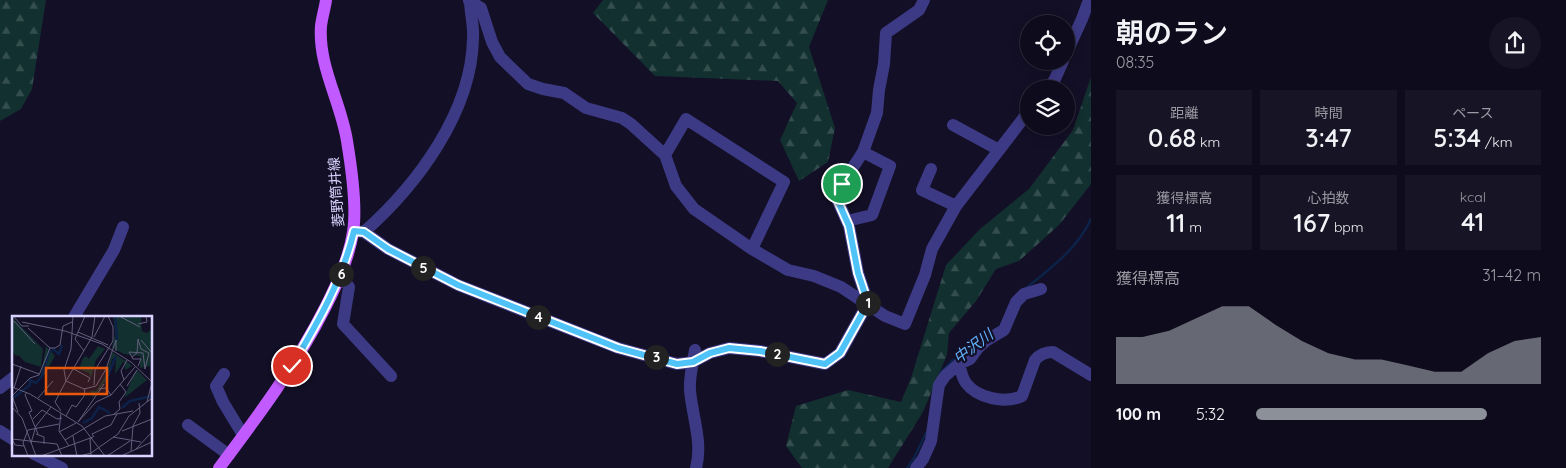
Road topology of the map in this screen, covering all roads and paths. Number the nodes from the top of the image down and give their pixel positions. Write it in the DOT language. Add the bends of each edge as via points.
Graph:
graph roads {
  1 [pos="326,0"];
  2 [pos="924,0"];
  3 [pos="1089,0"];
  4 [pos="469,1"];
  5 [pos="1075,34"];
  6 [pos="1020,123"];
  7 [pos="953,125"];
  8 [pos="999,150"];
  9 [pos="863,152"];
  10 [pos="665,155"];
  11 [pos="931,169"];
  12 [pos="956,206"];
  13 [pos="847,221"];
  14 [pos="123,227"];
  15 [pos="359,231"];
  16 [pos="752,248"];
  17 [pos="341,276"];
  18 [pos="1041,289"];
  19 [pos="868,303"];
  20 [pos="75,316"];
  21 [pos="694,356"];
  22 [pos="959,364"];
  23 [pos="224,374"];
  24 [pos="1091,375"];
  25 [pos="391,376"];
  26 [pos="12,379"];
  27 [pos="0,388"];
  28 [pos="188,425"];
  29 [pos="0,431"];
  30 [pos="243,435"];
  31 [pos="12,439"];
  32 [pos="229,455"];
  33 [pos="38,456"];
  34 [pos="62,468"];
  35 [pos="219,468"];
  36 [pos="696,468"];
  37 [pos="916,468"];
  1 -- 15 [label="main road, 菱野筒井線" via="321,26 322,46 347,139"];
  2 -- 9 [label="street" via="919,10 886,33 877,114"];
  3 -- 5 [label="street"];
  4 -- 10 [label="street" via="481,8 500,57 528,84 564,93 586,108 622,118"];
  4 -- 15 [label="street" via="473,37 470,67 452,120 431,157 379,219"];
  6 -- 8 [label="street"];
  7 -- 8 [label="street"];
  8 -- 12 [label="street"];
  9 -- 13 [label="street" via="842,184 837,199"];
  9 -- 13 [label="street" via="890,166 872,215"];
  10 -- 16 [label="street" via="676,186 694,209"];
  10 -- 16 [label="street" via="686,119 784,182"];
  11 -- 12 [label="street" via="922,190"];
  12 -- 19 [label="street" via="932,248 905,324 885,316"];
  13 -- 19 [label="street"];
  14 -- 20 [label="street" via="114,250"];
  15 -- 17 [label="main road, 菱野筒井線"];
  15 -- 21 [label="street" via="451,282 618,348 677,364"];
  16 -- 19 [label="street" via="788,270 841,286"];
  17 -- 25 [label="street" via="349,287 343,324"];
  17 -- 30 [label="main road, 菱野筒井線" via="292,366"];
  18 -- 22 [label="street" via="1024,294 1016,302 1004,330 987,340 970,359"];
  19 -- 21 [label="street" via="840,353 825,364 729,348"];
  21 -- 36 [label="street" via="690,388 698,441"];
  22 -- 24 [label="street" via="964,382 990,398 1015,399 1022,396 1035,360 1047,352 1053,352"];
  22 -- 37 [label="street" via="939,385 931,441"];
  23 -- 30 [label="street" via="216,386"];
  26 -- 27 [label="street"];
  28 -- 32 [label="street"];
  29 -- 31 [label="street"];
  30 -- 32 [label="main road, 菱野筒井線"];
  32 -- 35 [label="main road, 菱野筒井線"];
  33 -- 34 [label="street"];
}
